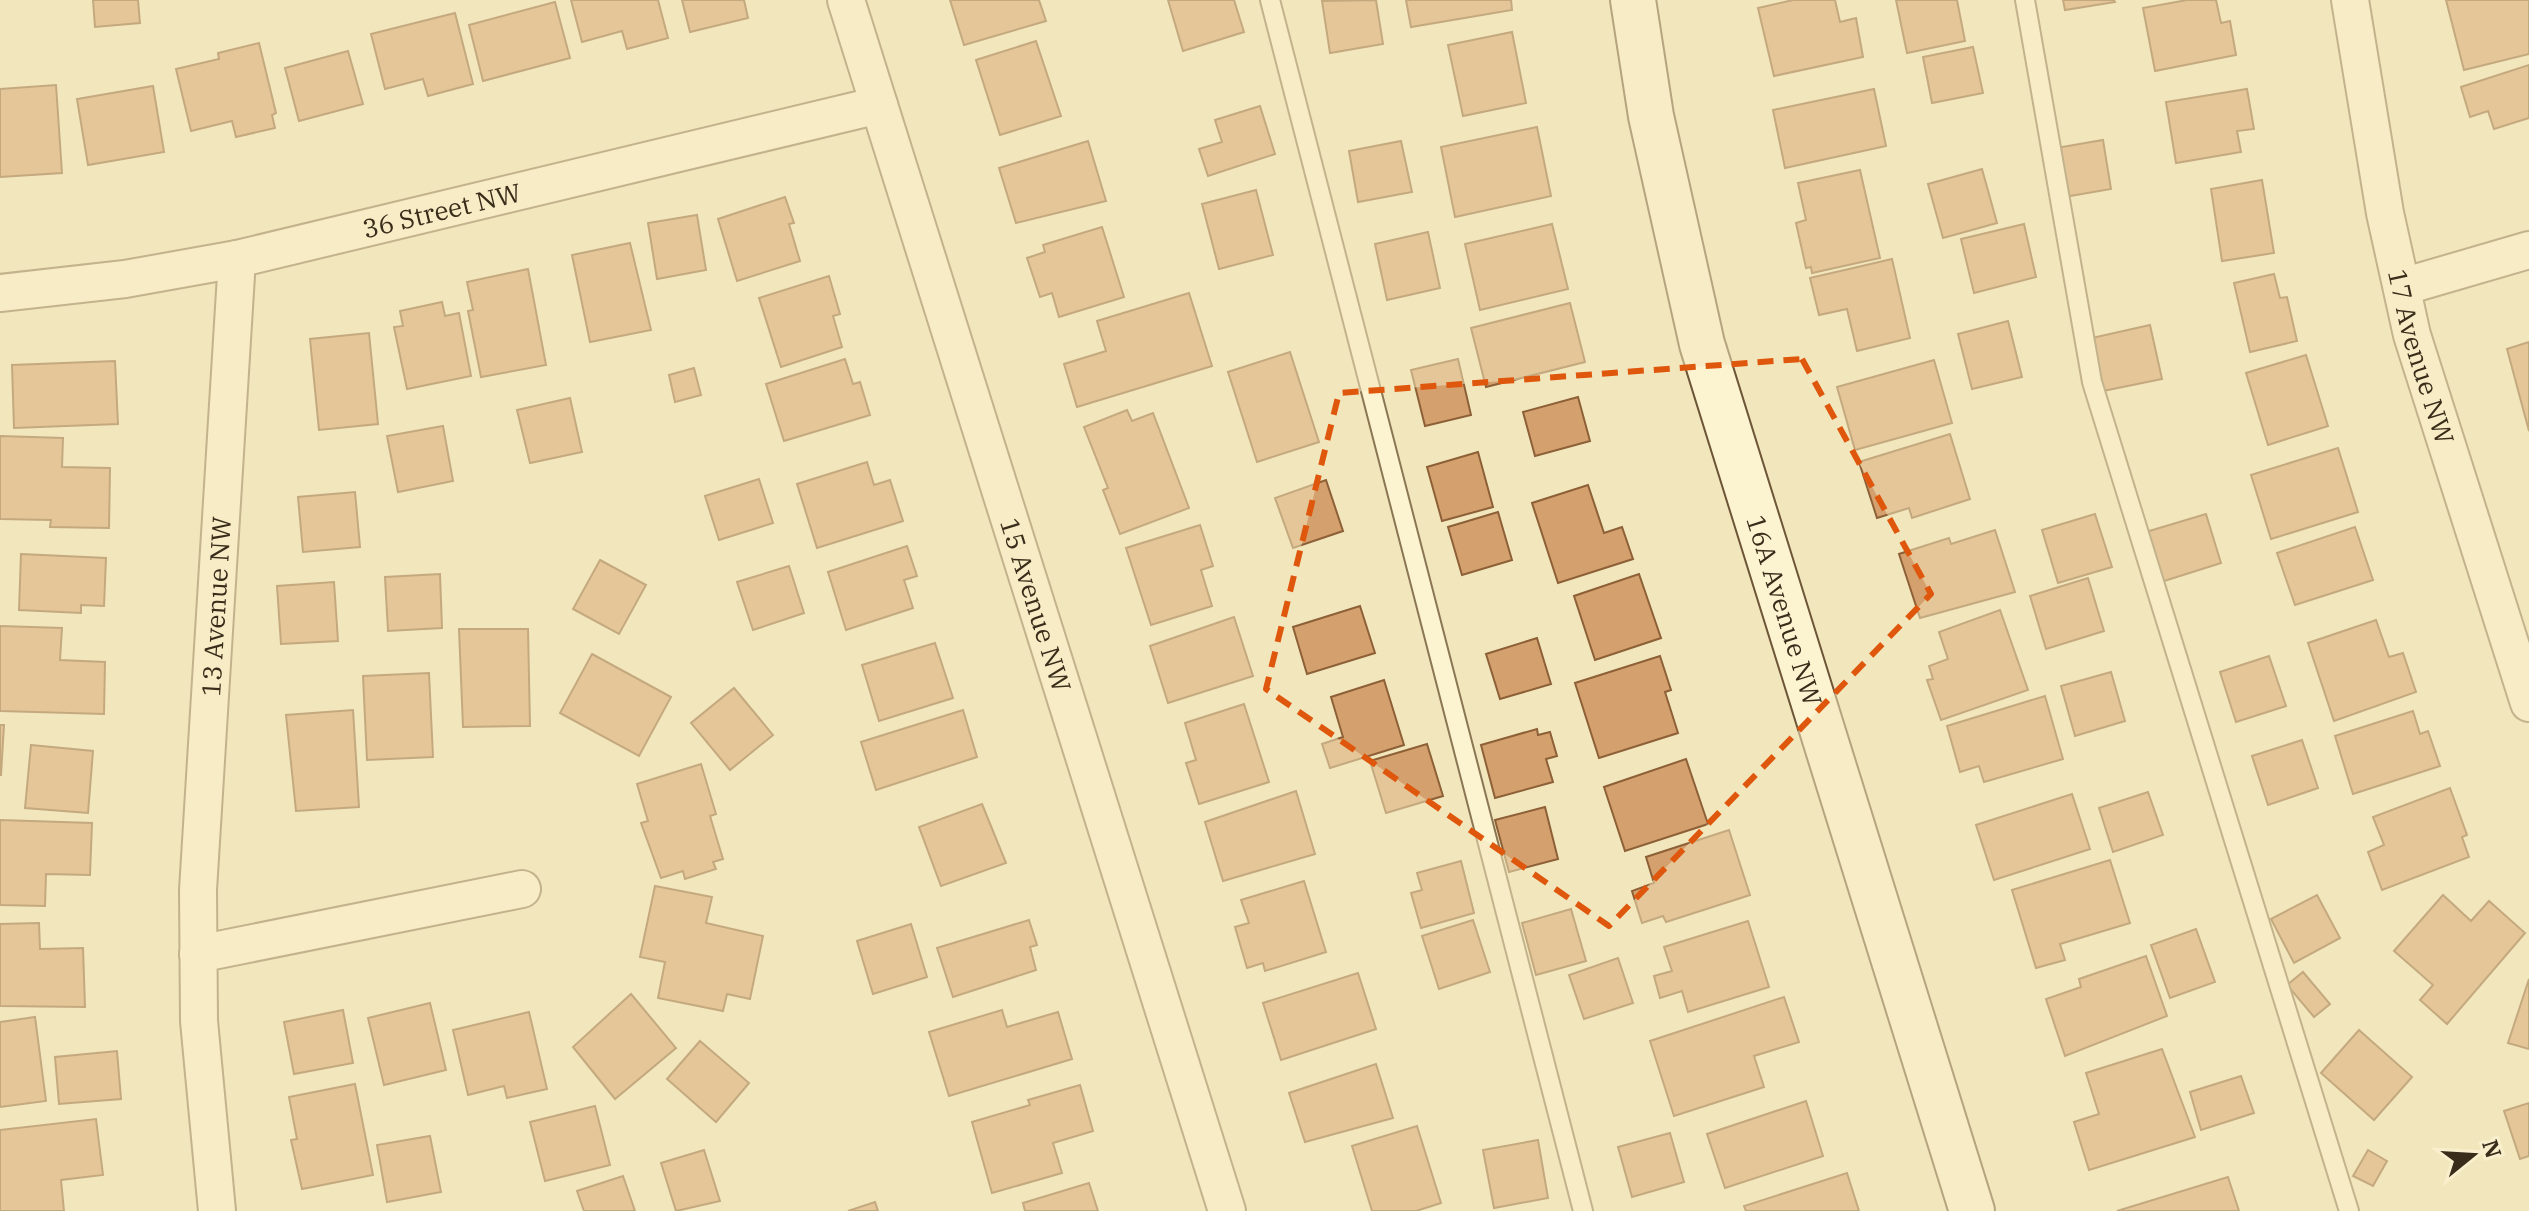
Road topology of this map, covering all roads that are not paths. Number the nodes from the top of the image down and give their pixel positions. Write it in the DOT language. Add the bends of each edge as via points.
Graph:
graph roads {
  1 [pos="846,0"];
  2 [pos="1270,0"];
  3 [pos="1633,0"];
  4 [pos="2025,0"];
  5 [pos="2350,0"];
  6 [pos="879,105"];
  7 [pos="2529,250"];
  8 [pos="237,259"];
  9 [pos="2402,287"];
  10 [pos="0,293"];
  11 [pos="2529,703"];
  12 [pos="522,889"];
  13 [pos="198,954"];
  14 [pos="217,1211"];
  15 [pos="1227,1211"];
  16 [pos="1583,1211"];
  17 [pos="1972,1211"];
  18 [pos="2349,1211"];
  1 -- 6 [label="street, 15 Avenue NW"];
  2 -- 16 [label="lane"];
  3 -- 17 [label="street, 16A Avenue NW" via="1651,116 1702,344"];
  4 -- 18 [label="lane" via="2092,382"];
  5 -- 9 [label="street, 17 Avenue NW"];
  6 -- 8 [label="street, 36 Street NW"];
  6 -- 15 [label="street, 15 Avenue NW"];
  7 -- 9 [label="street"];
  8 -- 10 [label="street, 36 Street NW"];
  8 -- 13 [label="street, 13 Avenue NW"];
  9 -- 11 [label="street, 17 Avenue NW" via="2424,380"];
  12 -- 13 [label="street"];
  13 -- 14 [label="street, 13 Avenue NW"];
}
